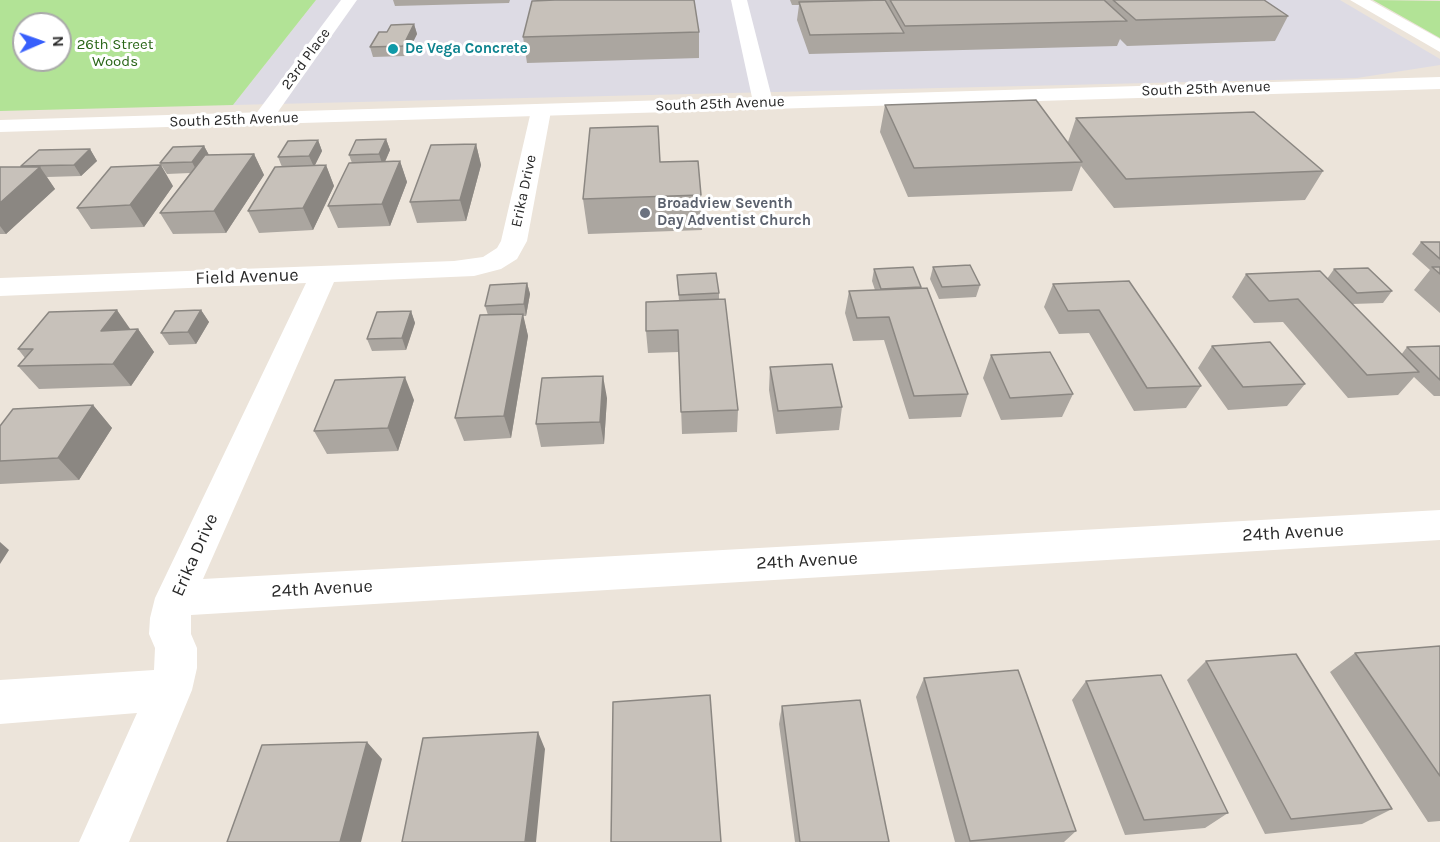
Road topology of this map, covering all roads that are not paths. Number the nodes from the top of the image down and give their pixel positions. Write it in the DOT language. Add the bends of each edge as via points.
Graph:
graph roads {
  1 [pos="349,0"];
  2 [pos="739,0"];
  3 [pos="1358,0"];
  4 [pos="1440,47"];
  5 [pos="1440,83"];
  6 [pos="763,102"];
  7 [pos="541,111"];
  8 [pos="263,119"];
  9 [pos="0,126"];
  10 [pos="492,263"];
  11 [pos="324,274"];
  12 [pos="0,287"];
  13 [pos="1440,525"];
  14 [pos="175,598"];
  15 [pos="170,690"];
  16 [pos="0,702"];
  17 [pos="104,842"];
  1 -- 8 [label="street, 23rd Place"];
  2 -- 6 [label="street"];
  3 -- 4 [label="street"];
  5 -- 6 [label="street, South 25th Avenue"];
  6 -- 7 [label="street, South 25th Avenue"];
  7 -- 8 [label="street, South 25th Avenue"];
  7 -- 10 [label="street, Erika Drive" via="514,241 508,253"];
  8 -- 9 [label="street, South 25th Avenue"];
  10 -- 11 [label="street, Field Avenue" via="474,268"];
  11 -- 12 [label="street, Field Avenue"];
  11 -- 14 [label="street, Erika Drive"];
  13 -- 14 [label="street, 24th Avenue"];
  14 -- 15 [label="street, Erika Drive" via="170,634 176,648 176,668"];
  15 -- 16 [label="street"];
  15 -- 17 [label="street, Erika Drive"];
}
